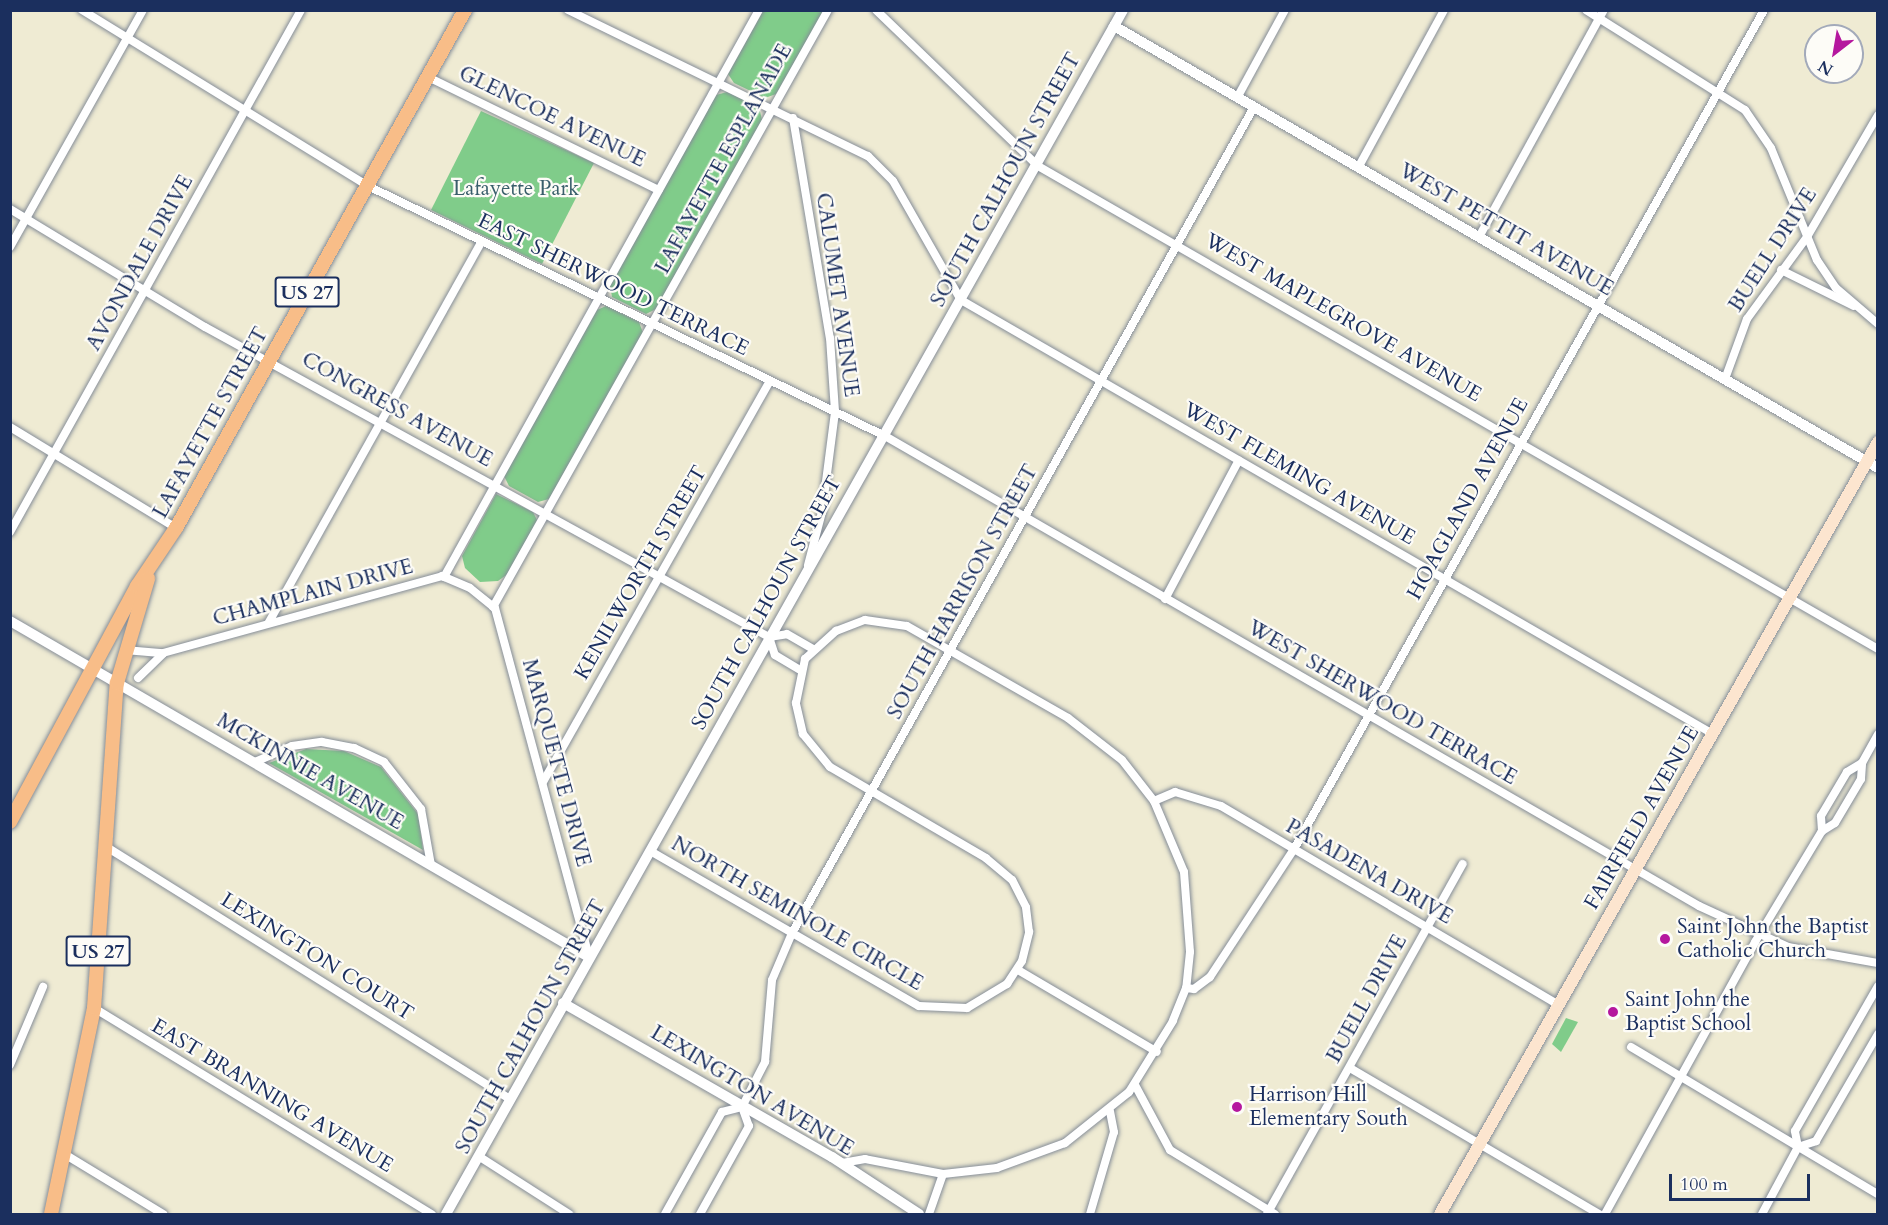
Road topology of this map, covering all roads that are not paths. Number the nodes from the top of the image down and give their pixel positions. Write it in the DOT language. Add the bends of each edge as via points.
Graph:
graph roads {
  1 [pos="82,10"];
  2 [pos="142,10"];
  3 [pos="301,10"];
  4 [pos="465,10"];
  5 [pos="568,10"];
  6 [pos="759,10"];
  7 [pos="828,10"];
  8 [pos="876,10"];
  9 [pos="1123,10"];
  10 [pos="1285,10"];
  11 [pos="1444,10"];
  12 [pos="1586,10"];
  13 [pos="1764,10"];
  14 [pos="1602,15"];
  15 [pos="1114,26"];
  16 [pos="126,40"];
  17 [pos="428,77"];
  18 [pos="719,83"];
  19 [pos="1719,89"];
  20 [pos="1237,98"];
  21 [pos="1254,107"];
  22 [pos="773,109"];
  23 [pos="245,112"];
  24 [pos="1878,114"];
  25 [pos="793,118"];
  26 [pos="1038,166"];
  27 [pos="1358,168"];
  28 [pos="366,185"];
  29 [pos="659,190"];
  30 [pos="10,208"];
  31 [pos="27,218"];
  32 [pos="1479,237"];
  33 [pos="1807,237"];
  34 [pos="481,242"];
  35 [pos="1179,245"];
  36 [pos="10,247"];
  37 [pos="1781,270"];
  38 [pos="147,290"];
  39 [pos="599,298"];
  40 [pos="961,300"];
  41 [pos="1596,305"];
  42 [pos="1854,306"];
  43 [pos="653,323"];
  44 [pos="1878,324"];
  45 [pos="269,362"];
  46 [pos="1725,379"];
  47 [pos="1101,380"];
  48 [pos="771,381"];
  49 [pos="835,412"];
  50 [pos="381,421"];
  51 [pos="10,427"];
  52 [pos="885,436"];
  53 [pos="1521,442"];
  54 [pos="1878,442"];
  55 [pos="53,454"];
  56 [pos="1239,460"];
  57 [pos="1866,462"];
  58 [pos="1878,468"];
  59 [pos="495,484"];
  60 [pos="822,512"];
  61 [pos="546,513"];
  62 [pos="837,518"];
  63 [pos="1026,518"];
  64 [pos="177,528"];
  65 [pos="10,532"];
  66 [pos="806,571"];
  67 [pos="150,574"];
  68 [pos="444,577"];
  69 [pos="660,577"];
  70 [pos="1444,579"];
  71 [pos="1789,598"];
  72 [pos="1165,599"];
  73 [pos="493,607"];
  74 [pos="10,621"];
  75 [pos="269,622"];
  76 [pos="769,637"];
  77 [pos="813,649"];
  78 [pos="1878,649"];
  79 [pos="123,650"];
  80 [pos="951,650"];
  81 [pos="163,653"];
  82 [pos="94,670"];
  83 [pos="800,670"];
  84 [pos="138,678"];
  85 [pos="117,683"];
  86 [pos="1368,716"];
  87 [pos="1713,734"];
  88 [pos="1878,734"];
  89 [pos="255,762"];
  90 [pos="1862,763"];
  91 [pos="543,782"];
  92 [pos="872,792"];
  93 [pos="1154,801"];
  94 [pos="10,822"];
  95 [pos="1822,831"];
  96 [pos="105,846"];
  97 [pos="1294,849"];
  98 [pos="652,852"];
  99 [pos="1463,864"];
  100 [pos="431,865"];
  101 [pos="1636,870"];
  102 [pos="1427,927"];
  103 [pos="792,933"];
  104 [pos="1762,936"];
  105 [pos="589,957"];
  106 [pos="1878,963"];
  107 [pos="1018,970"];
  108 [pos="1878,986"];
  109 [pos="43,987"];
  110 [pos="1186,987"];
  111 [pos="563,1003"];
  112 [pos="1558,1005"];
  113 [pos="94,1008"];
  114 [pos="1878,1034"];
  115 [pos="1631,1047"];
  116 [pos="1157,1052"];
  117 [pos="10,1065"];
  118 [pos="1350,1068"];
  119 [pos="1683,1077"];
  120 [pos="1135,1085"];
  121 [pos="509,1098"];
  122 [pos="742,1107"];
  123 [pos="1110,1111"];
  124 [pos="1479,1144"];
  125 [pos="1798,1147"];
  126 [pos="66,1155"];
  127 [pos="480,1157"];
  128 [pos="842,1163"];
  129 [pos="943,1174"];
  130 [pos="1878,1194"];
  131 [pos="1270,1213"];
  132 [pos="51,1215"];
  133 [pos="163,1215"];
  134 [pos="432,1215"];
  135 [pos="446,1215"];
  136 [pos="568,1215"];
  137 [pos="665,1215"];
  138 [pos="700,1215"];
  139 [pos="919,1215"];
  140 [pos="929,1215"];
  141 [pos="1090,1215"];
  142 [pos="1440,1215"];
  143 [pos="1599,1215"];
  144 [pos="1605,1215"];
  145 [pos="1762,1215"];
  1 -- 16 [label="street, EAST SHERWOOD TERRACE"];
  2 -- 16 [label="street"];
  3 -- 23 [label="street, AVONDALE DRIVE"];
  4 -- 17 [label="highway, LAFAYETTE STREET / US 27"];
  5 -- 18 [label="street"];
  6 -- 18 [label="street, LAFAYETTE ESPLANADE"];
  7 -- 22 [label="street, LAFAYETTE ESPLANADE"];
  8 -- 26 [label="street, WEST MAPLEGROVE AVENUE"];
  9 -- 15 [label="street, SOUTH CALHOUN STREET"];
  10 -- 20 [label="street"];
  11 -- 27 [label="street"];
  12 -- 14 [label="street"];
  13 -- 19 [label="street, HOAGLAND AVENUE"];
  14 -- 19 [label="street"];
  14 -- 32 [label="street"];
  15 -- 20 [label="street, WEST PETTIT AVENUE"];
  15 -- 26 [label="street, SOUTH CALHOUN STREET"];
  16 -- 23 [label="street, EAST SHERWOOD TERRACE"];
  16 -- 31 [label="street"];
  17 -- 28 [label="highway, LAFAYETTE STREET / US 27"];
  17 -- 29 [label="street, GLENCOE AVENUE"];
  18 -- 22 [label="street"];
  18 -- 29 [label="street, LAFAYETTE ESPLANADE"];
  19 -- 33 [label="street" via="1744,110 1771,148"];
  19 -- 41 [label="street, HOAGLAND AVENUE"];
  20 -- 21 [label="street, WEST PETTIT AVENUE"];
  21 -- 27 [label="street, WEST PETTIT AVENUE"];
  21 -- 35 [label="street, SOUTH HARRISON STREET"];
  22 -- 25 [label="street"];
  22 -- 43 [label="street, LAFAYETTE ESPLANADE"];
  23 -- 28 [label="street, EAST SHERWOOD TERRACE"];
  23 -- 38 [label="street, AVONDALE DRIVE"];
  24 -- 33 [label="street, BUELL DRIVE"];
  25 -- 40 [label="street" via="845,142 882,167"];
  25 -- 49 [label="street, CALUMET AVENUE" via="830,339"];
  26 -- 35 [label="street, WEST MAPLEGROVE AVENUE"];
  26 -- 40 [label="street, SOUTH CALHOUN STREET"];
  27 -- 32 [label="street, WEST PETTIT AVENUE"];
  28 -- 34 [label="street, EAST SHERWOOD TERRACE"];
  28 -- 45 [label="highway, LAFAYETTE STREET / US 27"];
  29 -- 39 [label="street, LAFAYETTE ESPLANADE"];
  30 -- 31 [label="street, CONGRESS AVENUE"];
  31 -- 36 [label="street"];
  31 -- 38 [label="street, CONGRESS AVENUE"];
  32 -- 41 [label="street, WEST PETTIT AVENUE"];
  33 -- 37 [label="street, BUELL DRIVE"];
  33 -- 42 [label="street" via="1836,288"];
  34 -- 39 [label="street, EAST SHERWOOD TERRACE"];
  34 -- 50 [label="street"];
  35 -- 47 [label="street, SOUTH HARRISON STREET"];
  35 -- 53 [label="street, WEST MAPLEGROVE AVENUE"];
  37 -- 42 [label="street"];
  37 -- 46 [label="street, BUELL DRIVE" via="1747,319"];
  38 -- 45 [label="street, CONGRESS AVENUE"];
  38 -- 55 [label="street, AVONDALE DRIVE"];
  39 -- 43 [label="street, EAST SHERWOOD TERRACE"];
  39 -- 59 [label="street, LAFAYETTE ESPLANADE"];
  40 -- 47 [label="street, WEST FLEMING AVENUE"];
  40 -- 52 [label="street, SOUTH CALHOUN STREET"];
  41 -- 46 [label="street, WEST PETTIT AVENUE"];
  41 -- 53 [label="street, HOAGLAND AVENUE"];
  42 -- 44 [label="street"];
  43 -- 48 [label="street, EAST SHERWOOD TERRACE"];
  43 -- 61 [label="street, LAFAYETTE ESPLANADE"];
  45 -- 50 [label="street, CONGRESS AVENUE"];
  45 -- 64 [label="highway, LAFAYETTE STREET / US 27"];
  46 -- 57 [label="street, WEST PETTIT AVENUE"];
  47 -- 56 [label="street, WEST FLEMING AVENUE"];
  47 -- 63 [label="street, SOUTH HARRISON STREET"];
  48 -- 49 [label="street, EAST SHERWOOD TERRACE"];
  48 -- 69 [label="street, KENILWORTH STREET"];
  49 -- 52 [label="street, EAST SHERWOOD TERRACE"];
  49 -- 60 [label="street, CALUMET AVENUE"];
  50 -- 59 [label="street, CONGRESS AVENUE"];
  50 -- 75 [label="street"];
  51 -- 55 [label="street"];
  52 -- 62 [label="street, SOUTH CALHOUN STREET"];
  52 -- 63 [label="street, WEST SHERWOOD TERRACE"];
  53 -- 70 [label="street, HOAGLAND AVENUE"];
  53 -- 71 [label="street, WEST MAPLEGROVE AVENUE"];
  54 -- 57 [label="main road, FAIRFIELD AVENUE"];
  55 -- 64 [label="street"];
  55 -- 65 [label="street, AVONDALE DRIVE"];
  56 -- 70 [label="street, WEST FLEMING AVENUE"];
  56 -- 72 [label="street"];
  57 -- 58 [label="street, WEST PETTIT AVENUE"];
  57 -- 71 [label="main road, FAIRFIELD AVENUE"];
  59 -- 61 [label="street, CONGRESS AVENUE"];
  59 -- 68 [label="street, LAFAYETTE ESPLANADE"];
  60 -- 62 [label="street"];
  60 -- 66 [label="street, CALUMET AVENUE"];
  61 -- 69 [label="street, CONGRESS AVENUE"];
  61 -- 73 [label="street, LAFAYETTE ESPLANADE"];
  62 -- 66 [label="street, SOUTH CALHOUN STREET"];
  63 -- 72 [label="street, WEST SHERWOOD TERRACE"];
  63 -- 80 [label="street, SOUTH HARRISON STREET"];
  64 -- 67 [label="highway, LAFAYETTE STREET / US 27"];
  66 -- 76 [label="street, SOUTH CALHOUN STREET"];
  67 -- 79 [label="highway, US 27"];
  67 -- 82 [label="highway, LAFAYETTE STREET / US 27" via="137,586"];
  68 -- 73 [label="street, CHAMPLAIN DRIVE" via="471,588"];
  68 -- 75 [label="street, CHAMPLAIN DRIVE"];
  69 -- 76 [label="street, CONGRESS AVENUE"];
  69 -- 91 [label="street, KENILWORTH STREET"];
  70 -- 86 [label="street, HOAGLAND AVENUE"];
  70 -- 87 [label="street, WEST FLEMING AVENUE"];
  71 -- 78 [label="street, WEST MAPLEGROVE AVENUE"];
  71 -- 87 [label="main road, FAIRFIELD AVENUE"];
  72 -- 86 [label="street, WEST SHERWOOD TERRACE"];
  73 -- 91 [label="street, MARQUETTE DRIVE"];
  74 -- 82 [label="street, MCKINNIE AVENUE"];
  75 -- 81 [label="street, CHAMPLAIN DRIVE"];
  76 -- 77 [label="street" via="787,634"];
  76 -- 83 [label="street" via="775,655"];
  76 -- 98 [label="street, SOUTH CALHOUN STREET"];
  77 -- 80 [label="street" via="846,626 876,620 907,626"];
  77 -- 83 [label="street"];
  79 -- 81 [label="street, CHAMPLAIN DRIVE"];
  79 -- 85 [label="highway, US 27"];
  80 -- 92 [label="street, SOUTH HARRISON STREET"];
  80 -- 93 [label="street" via="1088,732 1122,760"];
  81 -- 84 [label="street, CHAMPLAIN DRIVE"];
  82 -- 85 [label="street, MCKINNIE AVENUE"];
  82 -- 94 [label="highway, LAFAYETTE STREET / US 27"];
  83 -- 92 [label="street" via="796,703 804,738 823,761"];
  85 -- 89 [label="street, MCKINNIE AVENUE"];
  85 -- 96 [label="highway, US 27"];
  86 -- 97 [label="street, HOAGLAND AVENUE"];
  86 -- 101 [label="street, WEST SHERWOOD TERRACE"];
  87 -- 101 [label="main road, FAIRFIELD AVENUE"];
  88 -- 90 [label="street"];
  89 -- 100 [label="street, MCKINNIE AVENUE"];
  89 -- 100 [label="street" via="292,746 322,742 354,748 384,762 421,809"];
  90 -- 95 [label="street" via="1856,788 1835,823"];
  90 -- 95 [label="street" via="1846,772 1821,816"];
  91 -- 105 [label="street, MARQUETTE DRIVE"];
  92 -- 103 [label="street, SOUTH HARRISON STREET"];
  92 -- 107 [label="street" via="986,858 1012,880 1029,923"];
  93 -- 97 [label="street, PASADENA DRIVE" via="1175,792 1196,796"];
  93 -- 110 [label="street" via="1178,852 1188,895"];
  95 -- 104 [label="street"];
  96 -- 113 [label="highway, US 27"];
  96 -- 121 [label="street, LEXINGTON COURT"];
  97 -- 102 [label="street, PASADENA DRIVE"];
  97 -- 110 [label="street, HOAGLAND AVENUE" via="1210,977 1194,988"];
  98 -- 103 [label="street, NORTH SEMINOLE CIRCLE"];
  98 -- 105 [label="street, SOUTH CALHOUN STREET"];
  99 -- 102 [label="street, BUELL DRIVE"];
  100 -- 105 [label="street, MCKINNIE AVENUE"];
  101 -- 104 [label="street, WEST SHERWOOD TERRACE"];
  101 -- 112 [label="main road, FAIRFIELD AVENUE"];
  102 -- 112 [label="street, PASADENA DRIVE"];
  102 -- 118 [label="street, BUELL DRIVE"];
  103 -- 107 [label="street, NORTH SEMINOLE CIRCLE" via="928,1008 980,1003"];
  103 -- 122 [label="street, SOUTH HARRISON STREET" via="772,980 765,1062"];
  104 -- 106 [label="street, WEST SHERWOOD TERRACE" via="1828,957"];
  104 -- 119 [label="street"];
  105 -- 111 [label="street, SOUTH CALHOUN STREET"];
  107 -- 116 [label="street"];
  108 -- 125 [label="street" via="1795,1131"];
  109 -- 117 [label="street"];
  110 -- 116 [label="street"];
  111 -- 121 [label="street, SOUTH CALHOUN STREET"];
  111 -- 122 [label="street, LEXINGTON AVENUE"];
  112 -- 124 [label="main road, FAIRFIELD AVENUE"];
  113 -- 126 [label="highway, US 27"];
  113 -- 134 [label="street, EAST BRANNING AVENUE"];
  114 -- 125 [label="street" via="1816,1141"];
  115 -- 119 [label="street"];
  116 -- 120 [label="street"];
  118 -- 124 [label="street"];
  118 -- 131 [label="street, BUELL DRIVE"];
  119 -- 125 [label="street"];
  119 -- 144 [label="street"];
  120 -- 123 [label="street"];
  120 -- 131 [label="street" via="1170,1150"];
  121 -- 127 [label="street, SOUTH CALHOUN STREET"];
  122 -- 128 [label="street, LEXINGTON AVENUE"];
  122 -- 137 [label="street" via="722,1112"];
  122 -- 138 [label="street" via="749,1126"];
  123 -- 129 [label="street" via="1042,1154 997,1168"];
  123 -- 141 [label="street" via="1114,1132"];
  124 -- 142 [label="main road, FAIRFIELD AVENUE"];
  124 -- 143 [label="street"];
  125 -- 130 [label="street"];
  125 -- 145 [label="street"];
  126 -- 132 [label="highway, US 27"];
  126 -- 133 [label="street"];
  127 -- 135 [label="street, SOUTH CALHOUN STREET"];
  127 -- 136 [label="street"];
  128 -- 129 [label="street" via="865,1159"];
  128 -- 139 [label="street, LEXINGTON AVENUE"];
  129 -- 140 [label="street"];
}
